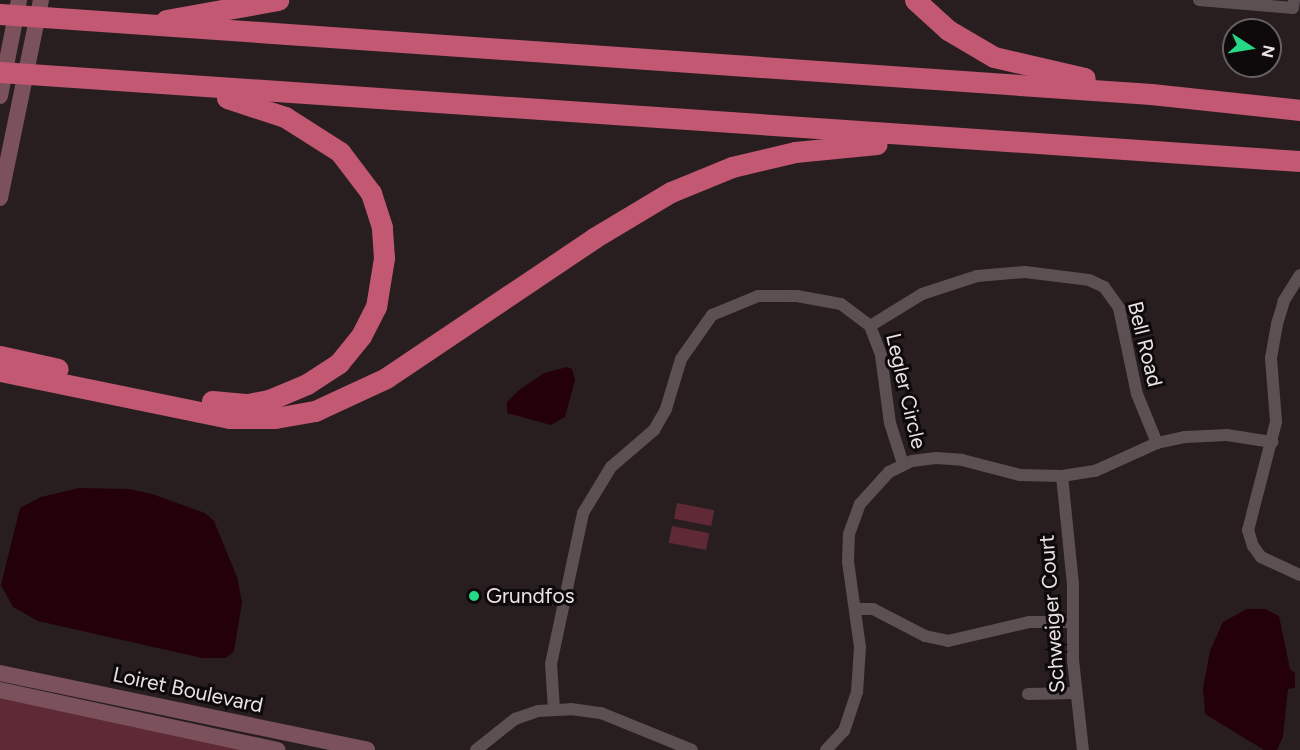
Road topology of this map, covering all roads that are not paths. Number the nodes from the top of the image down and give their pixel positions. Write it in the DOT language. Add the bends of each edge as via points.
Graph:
graph roads {
  1 [pos="20,0"];
  2 [pos="41,0"];
  3 [pos="278,0"];
  4 [pos="915,0"];
  5 [pos="1199,0"];
  6 [pos="1294,0"];
  7 [pos="0,14"];
  8 [pos="144,26"];
  9 [pos="0,72"];
  10 [pos="195,88"];
  11 [pos="1151,94"];
  12 [pos="0,96"];
  13 [pos="1300,110"];
  14 [pos="944,138"];
  15 [pos="1300,161"];
  16 [pos="0,198"];
  17 [pos="1300,275"];
  18 [pos="870,326"];
  19 [pos="5,364"];
  20 [pos="1272,442"];
  21 [pos="1156,443"];
  22 [pos="903,464"];
  23 [pos="1062,476"];
  24 [pos="1300,575"];
  25 [pos="855,609"];
  26 [pos="1074,622"];
  27 [pos="0,674"];
  28 [pos="0,690"];
  29 [pos="1076,693"];
  30 [pos="99,694"];
  31 [pos="1028,694"];
  32 [pos="554,709"];
  33 [pos="95,711"];
  34 [pos="278,750"];
  35 [pos="367,750"];
  36 [pos="476,750"];
  37 [pos="692,750"];
  38 [pos="826,750"];
  39 [pos="1083,750"];
  1 -- 12 [label="street"];
  2 -- 16 [label="street"];
  3 -- 8 [label="highway" via="223,7"];
  4 -- 11 [label="highway" via="948,30 994,57 1065,76 1143,83"];
  5 -- 6 [label="street" via="1293,8"];
  7 -- 8 [label="highway"];
  8 -- 11 [label="highway"];
  9 -- 10 [label="highway"];
  10 -- 14 [label="highway"];
  10 -- 19 [label="highway" via="285,117 309,129 340,152 362,178 382,227 384,258 376,308 361,336 339,363 307,384 248,404 201,400"];
  11 -- 13 [label="highway"];
  14 -- 15 [label="highway"];
  14 -- 19 [label="highway" via="924,147 877,144 795,152 697,180 638,210 386,378 315,411 275,418 229,418"];
  17 -- 20 [label="street" via="1284,301 1271,358 1276,422"];
  18 -- 21 [label="street, Bell Road" via="922,294 977,276 1025,272 1089,280 1104,287 1119,308 1137,394"];
  18 -- 22 [label="street, Legler Circle" via="881,355 890,423"];
  18 -- 32 [label="street, Legler Circle" via="841,304 758,296 712,315 695,334 680,360 666,409 654,430 611,467 583,513 551,663"];
  20 -- 21 [label="street" via="1214,435"];
  20 -- 24 [label="street" via="1250,512 1250,539 1261,556"];
  21 -- 23 [label="street" via="1118,463"];
  22 -- 23 [label="street" via="953,458 1020,475"];
  22 -- 25 [label="street" via="872,488 852,521 847,552"];
  23 -- 26 [label="street, Schweiger Court"];
  25 -- 26 [label="street" via="873,609 925,636 948,641 1029,622"];
  25 -- 38 [label="street" via="860,647 857,692 844,731"];
  26 -- 29 [label="street, Schweiger Court"];
  27 -- 30 [label="street, Loiret Boulevard"];
  28 -- 33 [label="street, Loiret Boulevard"];
  29 -- 31 [label="street"];
  29 -- 39 [label="street, Schweiger Court"];
  30 -- 33 [label="street"];
  30 -- 35 [label="street, Loiret Boulevard"];
  32 -- 36 [label="street" via="515,719"];
  32 -- 37 [label="street" via="601,713"];
  33 -- 34 [label="street, Loiret Boulevard"];
}
